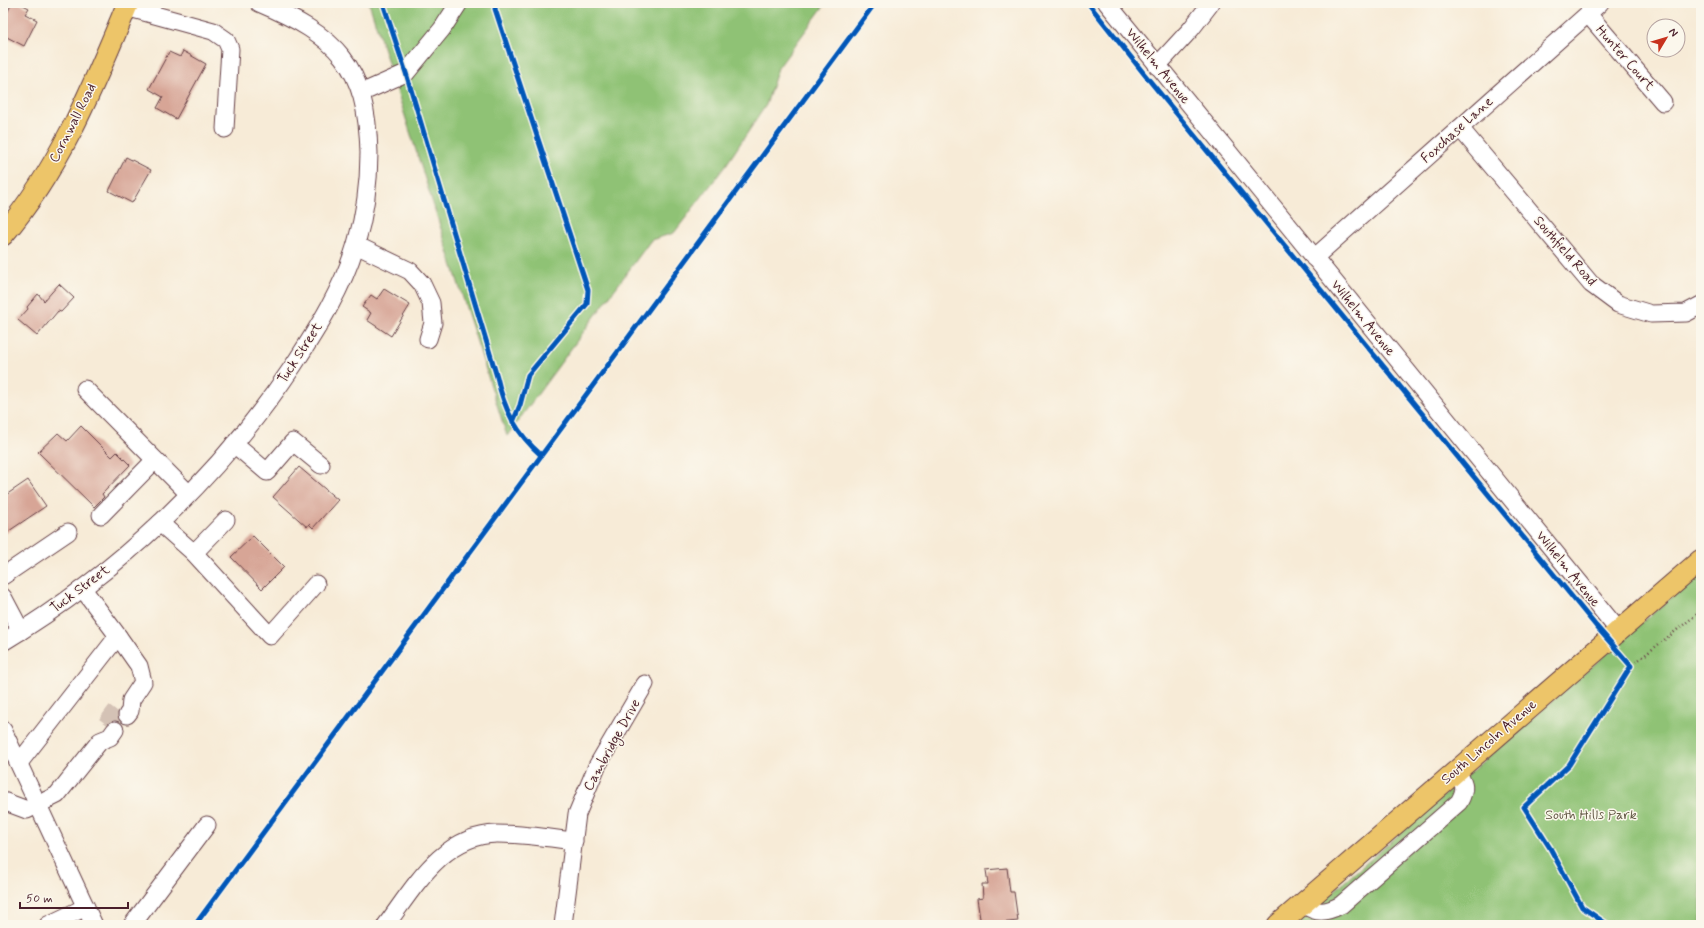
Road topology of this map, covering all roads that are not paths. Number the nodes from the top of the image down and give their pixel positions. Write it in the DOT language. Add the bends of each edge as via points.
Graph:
graph roads {
  1 [pos="259,3"];
  2 [pos="459,3"];
  3 [pos="1107,3"];
  4 [pos="1211,3"];
  5 [pos="127,5"];
  6 [pos="1594,8"];
  7 [pos="1157,66"];
  8 [pos="361,92"];
  9 [pos="1664,102"];
  10 [pos="225,128"];
  11 [pos="1460,128"];
  12 [pos="3,236"];
  13 [pos="356,245"];
  14 [pos="1314,258"];
  15 [pos="1701,305"];
  16 [pos="428,339"];
  17 [pos="85,389"];
  18 [pos="234,444"];
  19 [pos="155,460"];
  20 [pos="321,465"];
  21 [pos="189,494"];
  22 [pos="101,515"];
  23 [pos="226,520"];
  24 [pos="160,523"];
  25 [pos="68,532"];
  26 [pos="194,553"];
  27 [pos="1701,560"];
  28 [pos="3,576"];
  29 [pos="316,584"];
  30 [pos="83,589"];
  31 [pos="3,597"];
  32 [pos="22,631"];
  33 [pos="1619,631"];
  34 [pos="118,636"];
  35 [pos="3,642"];
  36 [pos="645,684"];
  37 [pos="125,708"];
  38 [pos="110,727"];
  39 [pos="3,730"];
  40 [pos="11,755"];
  41 [pos="3,801"];
  42 [pos="38,805"];
  43 [pos="207,825"];
  44 [pos="574,841"];
  45 [pos="86,907"];
  46 [pos="48,925"];
  47 [pos="94,925"];
  48 [pos="132,925"];
  49 [pos="386,925"];
  50 [pos="564,925"];
  51 [pos="1278,925"];
  1 -- 8 [label="street, Tuck Street" via="324,38 346,61"];
  2 -- 8 [label="street" via="442,29 406,73"];
  3 -- 7 [label="street, Wilhelm Avenue"];
  4 -- 7 [label="street"];
  5 -- 10 [label="street" via="213,31 226,40 230,49"];
  5 -- 12 [label="main road, Cornwall Road" via="69,136 39,186"];
  6 -- 9 [label="street, Hunter Court"];
  6 -- 11 [label="street, Foxchase Lane"];
  7 -- 14 [label="street, Wilhelm Avenue"];
  8 -- 13 [label="street, Tuck Street" via="367,120 369,168 368,192"];
  11 -- 14 [label="street, Foxchase Lane"];
  11 -- 15 [label="street, Southfield Road" via="1591,284 1618,304 1651,314 1686,313"];
  13 -- 16 [label="street" via="410,271 422,284 431,302 433,323"];
  13 -- 18 [label="street, Tuck Street" via="336,295 303,351"];
  14 -- 33 [label="street, Wilhelm Avenue"];
  17 -- 19 [label="street"];
  18 -- 20 [label="street" via="267,472 293,442"];
  18 -- 21 [label="street, Tuck Street"];
  19 -- 21 [label="street"];
  19 -- 22 [label="street"];
  21 -- 24 [label="street, Tuck Street"];
  23 -- 26 [label="street"];
  24 -- 26 [label="street"];
  24 -- 30 [label="street, Tuck Street"];
  25 -- 28 [label="street"];
  26 -- 29 [label="street" via="270,636"];
  27 -- 33 [label="main road, South Lincoln Avenue"];
  30 -- 32 [label="street, Tuck Street"];
  30 -- 34 [label="street"];
  31 -- 32 [label="street"];
  32 -- 35 [label="street, Tuck Street"];
  33 -- 51 [label="main road, South Lincoln Avenue"];
  34 -- 37 [label="street" via="139,666 143,682"];
  34 -- 40 [label="street"];
  36 -- 44 [label="street, Cambridge Drive" via="589,783 577,814"];
  38 -- 42 [label="street" via="110,737 100,741 57,795"];
  39 -- 40 [label="street"];
  40 -- 42 [label="street"];
  41 -- 42 [label="street" via="27,810"];
  42 -- 45 [label="street"];
  43 -- 48 [label="street"];
  44 -- 49 [label="street" via="496,834 466,840 437,859"];
  44 -- 50 [label="street, Cambridge Drive"];
  45 -- 46 [label="street"];
  45 -- 47 [label="street"];
}
